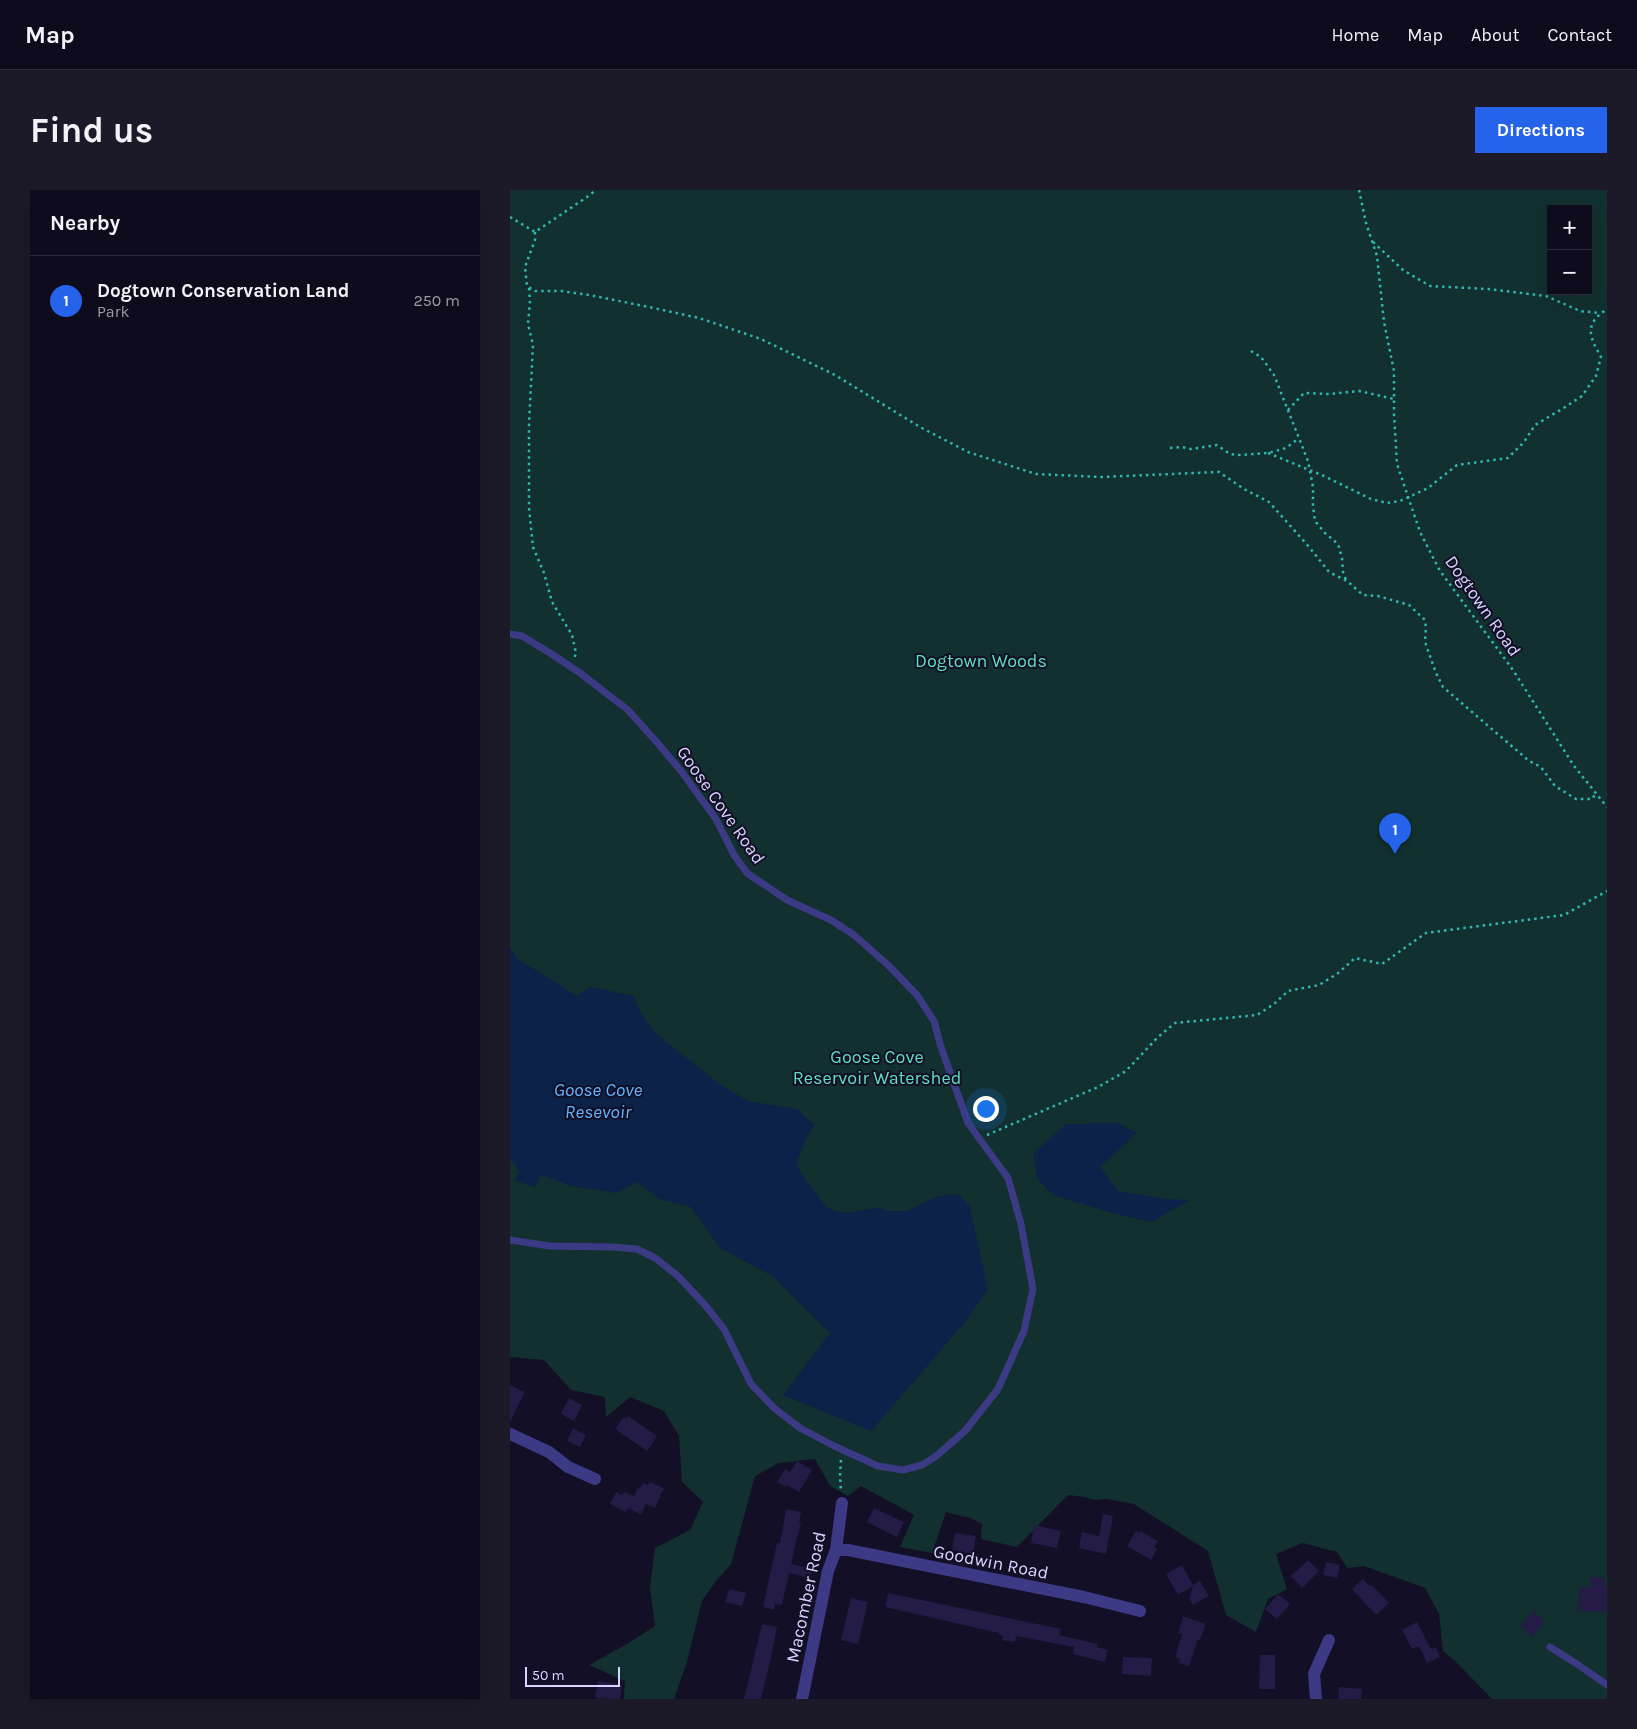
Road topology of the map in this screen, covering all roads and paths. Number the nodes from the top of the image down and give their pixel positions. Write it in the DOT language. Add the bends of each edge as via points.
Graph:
graph roads {
  1 [pos="596,190"];
  2 [pos="1359,190"];
  3 [pos="510,217"];
  4 [pos="534,232"];
  5 [pos="1372,241"];
  6 [pos="529,287"];
  7 [pos="1607,309"];
  8 [pos="1600,313"];
  9 [pos="1251,351"];
  10 [pos="1394,399"];
  11 [pos="1288,410"];
  12 [pos="1298,439"];
  13 [pos="1170,448"];
  14 [pos="1268,453"];
  15 [pos="1310,471"];
  16 [pos="1409,498"];
  17 [pos="1347,581"];
  18 [pos="510,634"];
  19 [pos="571,667"];
  20 [pos="1596,793"];
  21 [pos="1607,807"];
  22 [pos="1607,891"];
  23 [pos="980,1138"];
  24 [pos="510,1240"];
  25 [pos="510,1434"];
  26 [pos="842,1449"];
  27 [pos="594,1479"];
  28 [pos="842,1503"];
  29 [pos="836,1550"];
  30 [pos="1140,1611"];
  31 [pos="1329,1640"];
  32 [pos="1550,1647"];
  33 [pos="1607,1685"];
  34 [pos="802,1699"];
  35 [pos="1316,1699"];
  1 -- 4 [label="path"];
  2 -- 5 [label="path, Dogtown Road"];
  3 -- 4 [label="path"];
  4 -- 6 [label="path" via="536,240 525,268"];
  5 -- 8 [label="path" via="1403,270 1430,286 1546,296 1580,311"];
  5 -- 10 [label="path, Dogtown Road" via="1394,371"];
  6 -- 17 [label="path" via="535,291 589,295 700,318 761,340 835,375 968,452 1036,474 1101,477 1219,472 1269,502 1329,572"];
  6 -- 19 [label="path" via="528,324 533,345 529,508 533,547 552,602 572,635 576,653"];
  7 -- 8 [label="path"];
  8 -- 16 [label="path" via="1592,322 1590,331 1601,357 1599,367 1582,396 1535,425 1508,458 1458,465"];
  9 -- 11 [label="path" via="1261,357 1274,375"];
  10 -- 11 [label="path" via="1359,391 1304,393"];
  10 -- 16 [label="path, Dogtown Road" via="1397,464"];
  11 -- 12 [label="path"];
  12 -- 14 [label="path" via="1286,448"];
  12 -- 15 [label="path"];
  13 -- 14 [label="path" via="1218,445 1230,454"];
  14 -- 15 [label="path"];
  15 -- 16 [label="path" via="1370,499 1387,503"];
  15 -- 17 [label="path" via="1315,520 1338,544"];
  16 -- 20 [label="path, Dogtown Road" via="1420,532 1440,571 1513,670 1574,766"];
  17 -- 20 [label="path" via="1363,595 1409,605 1424,620 1426,645 1443,687 1529,761 1541,767 1555,786 1576,799 1592,799"];
  18 -- 19 [label="lane, Goose Cove Road" via="522,636"];
  19 -- 23 [label="lane, Goose Cove Road" via="628,710 661,747 716,819 747,873 787,900 831,920 854,935 917,995 934,1021 940,1047 968,1122"];
  20 -- 21 [label="path, Dogtown Road"];
  22 -- 23 [label="path" via="1564,915 1426,933 1382,964 1356,958 1319,985 1288,991 1256,1015 1175,1023 1126,1071"];
  23 -- 26 [label="lane, Goose Cove Road" via="1008,1178 1021,1224 1033,1289 1024,1331 998,1389 965,1431 935,1457 922,1465 903,1470 878,1466"];
  24 -- 26 [label="lane, Goose Cove Road" via="550,1246 637,1249 655,1258 678,1276 724,1329 750,1384 800,1428"];
  25 -- 27 [label="street" via="549,1452 568,1467"];
  26 -- 28 [label="path"];
  28 -- 29 [label="street, Macomber Road"];
  29 -- 30 [label="street, Goodwin Road" via="1084,1597"];
  29 -- 34 [label="street, Macomber Road" via="828,1570"];
  31 -- 35 [label="street" via="1314,1674"];
  32 -- 33 [label="lane"];
}
